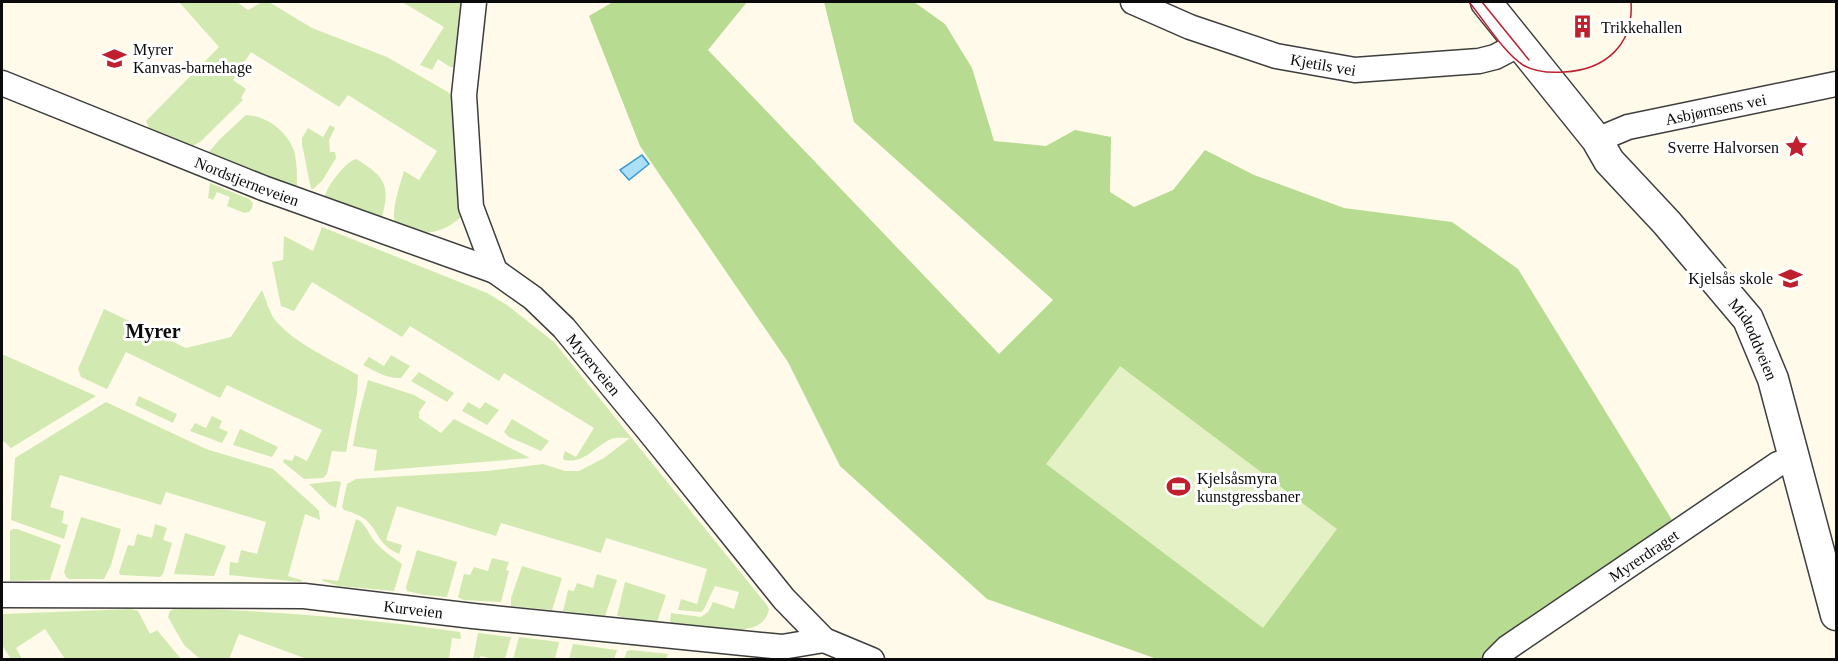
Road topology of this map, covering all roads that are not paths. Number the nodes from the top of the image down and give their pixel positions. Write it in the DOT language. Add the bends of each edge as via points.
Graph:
graph roads {
  1 [pos="474,2"];
  2 [pos="1133,2"];
  3 [pos="1486,2"];
  4 [pos="1520,44"];
  5 [pos="2,83"];
  6 [pos="1836,84"];
  7 [pos="1597,140"];
  8 [pos="495,271"];
  9 [pos="1795,458"];
  10 [pos="2,595"];
  11 [pos="1836,615"];
  12 [pos="824,640"];
  13 [pos="872,660"];
  14 [pos="1495,660"];
  1 -- 8 [label="street" via="464,95 471,207"];
  2 -- 4 [label="street, Kjetils vei" via="1190,27 1276,56 1355,70 1479,61"];
  3 -- 4 [label="street, Midtoddveien"];
  4 -- 7 [label="street, Midtoddveien"];
  5 -- 8 [label="street, Nordstjerneveien" via="263,188"];
  6 -- 7 [label="street, Asbjørnsens vei" via="1628,127"];
  7 -- 9 [label="street, Midtoddveien" via="1609,161 1748,319 1773,379"];
  8 -- 12 [label="street, Myrerveien" via="533,298 564,328 784,599"];
  9 -- 11 [label="street, Midtoddveien"];
  9 -- 14 [label="street, Myrerdraget" via="1758,477"];
  10 -- 12 [label="street, Kurveien" via="304,596 782,646"];
  12 -- 13 [label="street, Myrerveien"];
}
